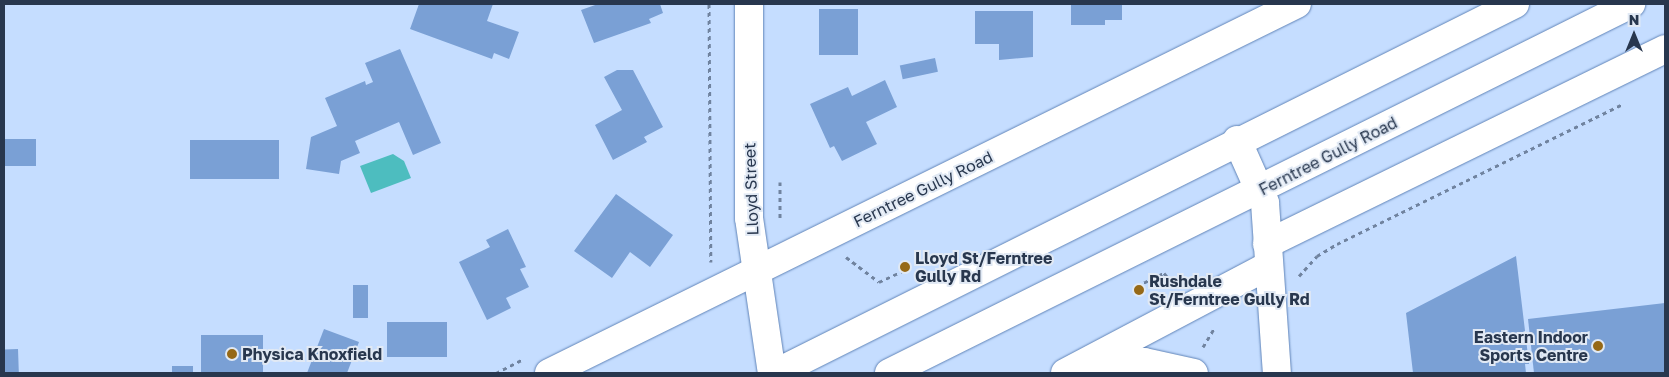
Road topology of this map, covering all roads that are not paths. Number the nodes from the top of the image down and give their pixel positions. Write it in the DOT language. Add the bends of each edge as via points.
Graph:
graph roads {
  1 [pos="749,4"];
  2 [pos="1296,4"];
  3 [pos="1515,4"];
  4 [pos="1632,4"];
  5 [pos="1665,49"];
  6 [pos="1237,140"];
  7 [pos="1260,190"];
  8 [pos="1268,255"];
  9 [pos="755,271"];
  10 [pos="1197,362"];
  11 [pos="1071,370"];
  12 [pos="549,373"];
  13 [pos="772,373"];
  14 [pos="776,373"];
  15 [pos="889,373"];
  16 [pos="1277,373"];
  1 -- 9 [label="street, Lloyd Street" via="749,188"];
  2 -- 9 [label="street, Ferntree Gully Road"];
  3 -- 6 [label="street"];
  4 -- 7 [label="street, Ferntree Gully Road"];
  5 -- 8 [label="street"];
  6 -- 7 [label="street"];
  6 -- 14 [label="street"];
  7 -- 8 [label="street" via="1265,203"];
  7 -- 15 [label="street, Ferntree Gully Road"];
  8 -- 11 [label="street"];
  8 -- 16 [label="street"];
  9 -- 12 [label="street, Ferntree Gully Road"];
  9 -- 13 [label="street, Lloyd Street"];
  10 -- 11 [label="street" via="1144,362"];
}
